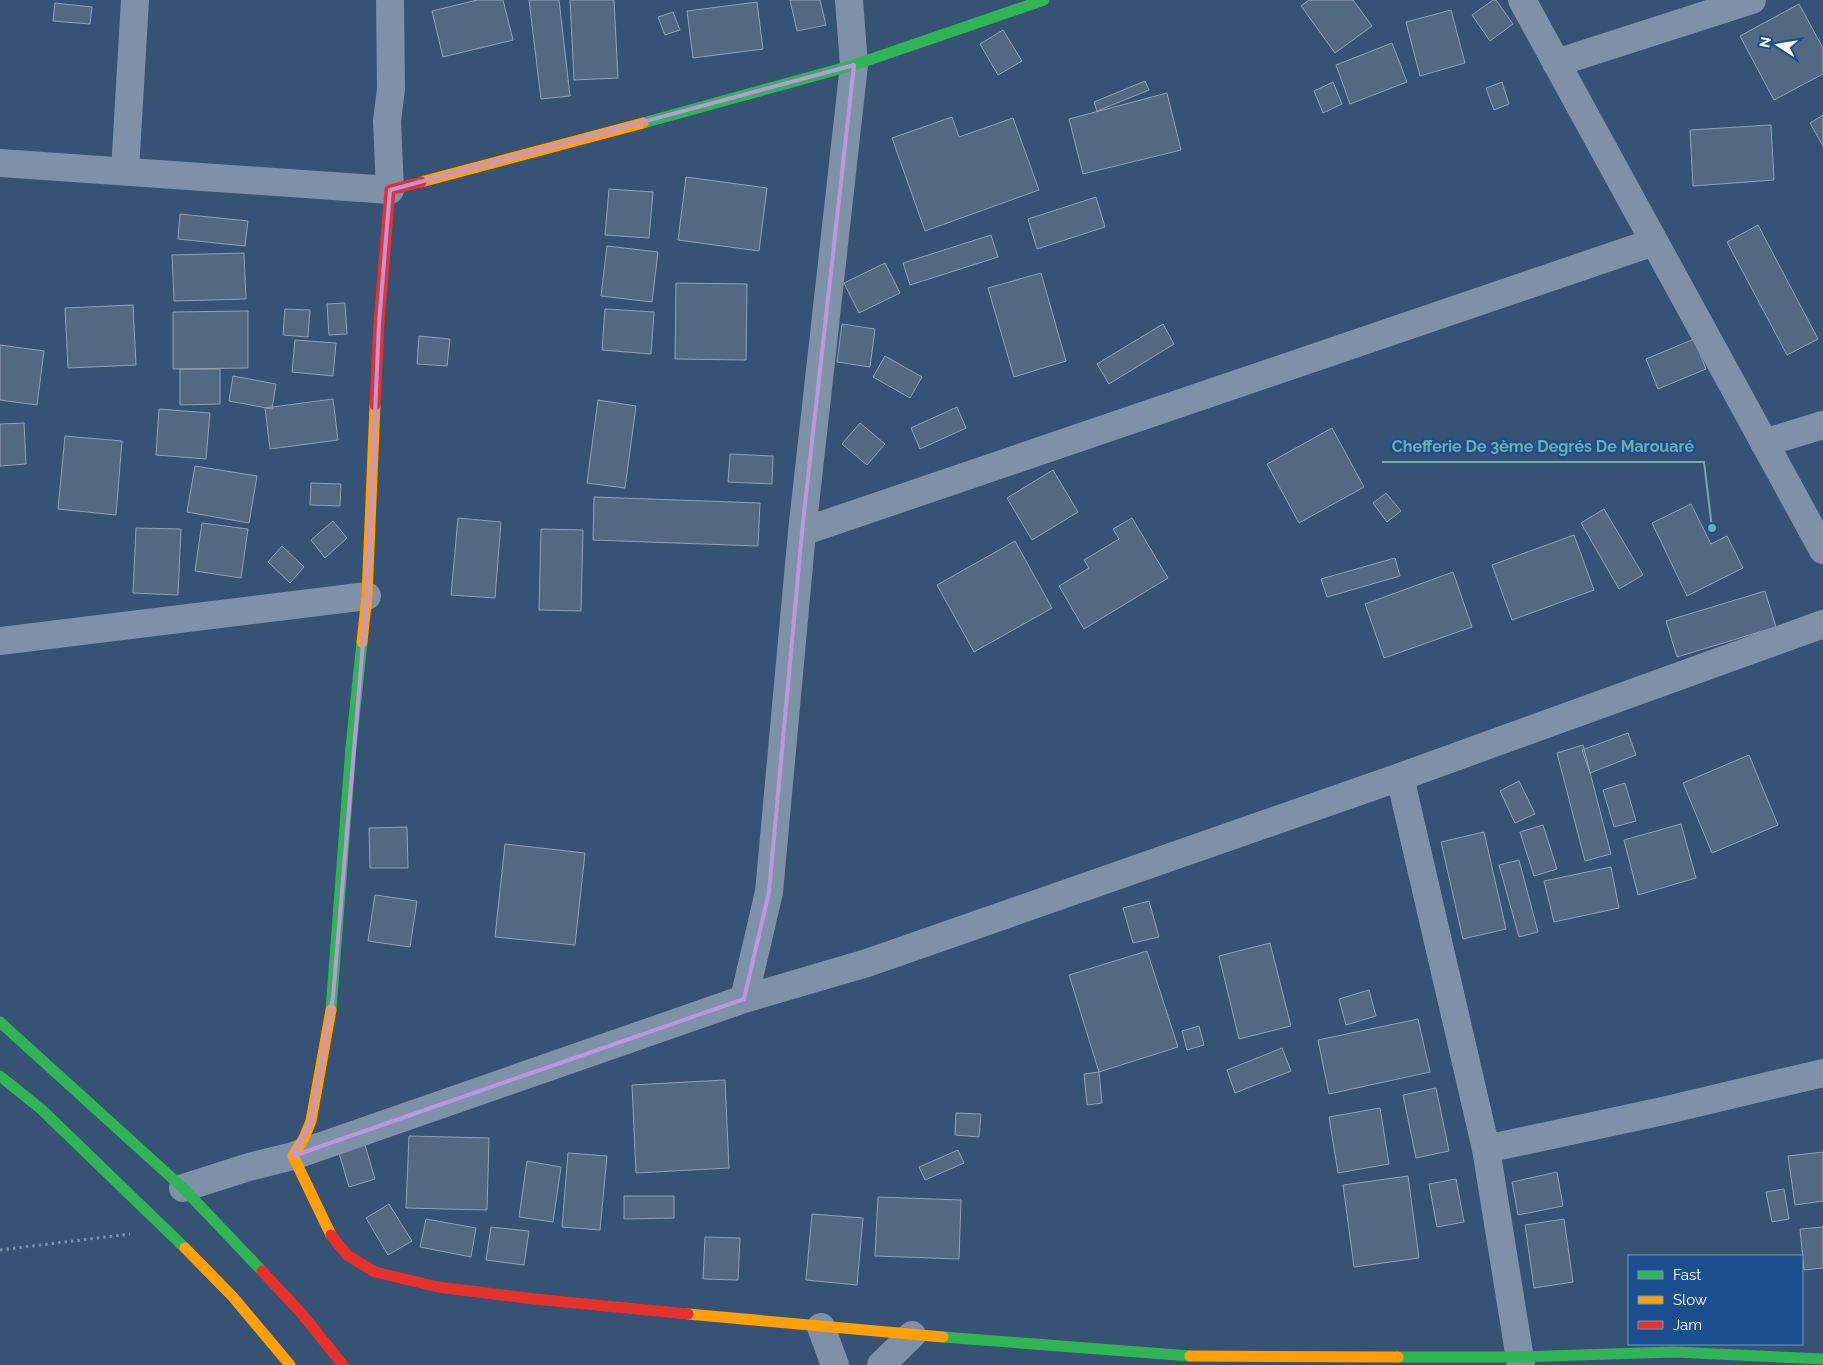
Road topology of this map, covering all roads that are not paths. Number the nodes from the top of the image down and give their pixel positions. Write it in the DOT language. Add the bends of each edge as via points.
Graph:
graph roads {
  1 [pos="135,0"];
  2 [pos="390,0"];
  3 [pos="849,0"];
  4 [pos="1044,0"];
  5 [pos="1522,0"];
  6 [pos="1752,0"];
  7 [pos="1556,63"];
  8 [pos="854,65"];
  9 [pos="0,163"];
  10 [pos="126,171"];
  11 [pos="390,190"];
  12 [pos="1654,242"];
  13 [pos="1823,425"];
  14 [pos="1764,443"];
  15 [pos="802,532"];
  16 [pos="1823,550"];
  17 [pos="367,596"];
  18 [pos="1823,624"];
  19 [pos="0,641"];
  20 [pos="1400,777"];
  21 [pos="744,999"];
  22 [pos="0,1022"];
  23 [pos="1823,1073"];
  24 [pos="0,1076"];
  25 [pos="1486,1149"];
  26 [pos="293,1156"];
  27 [pos="183,1188"];
  28 [pos="821,1327"];
  29 [pos="912,1335"];
  30 [pos="1823,1360"];
  31 [pos="1186,1361"];
  32 [pos="1520,1361"];
  33 [pos="290,1365"];
  34 [pos="343,1365"];
  35 [pos="835,1365"];
  36 [pos="881,1365"];
  1 -- 10 [label="street"];
  2 -- 11 [label="street" via="391,89 387,122"];
  3 -- 8 [label="street"];
  4 -- 8 [label="street"];
  5 -- 7 [label="street"];
  6 -- 7 [label="street"];
  7 -- 12 [label="street"];
  8 -- 11 [label="street"];
  8 -- 15 [label="street"];
  9 -- 10 [label="street"];
  10 -- 11 [label="street"];
  11 -- 17 [label="street" via="379,323"];
  12 -- 14 [label="street"];
  12 -- 15 [label="street"];
  13 -- 14 [label="street"];
  14 -- 16 [label="street"];
  15 -- 21 [label="street" via="769,892"];
  17 -- 19 [label="street"];
  17 -- 26 [label="street" via="351,748 333,997 311,1121"];
  18 -- 20 [label="street"];
  20 -- 21 [label="street" via="867,963"];
  20 -- 25 [label="street"];
  21 -- 26 [label="street"];
  22 -- 27 [label="street"];
  23 -- 25 [label="street"];
  24 -- 33 [label="street" via="41,1109 168,1230 233,1297"];
  25 -- 32 [label="street"];
  26 -- 27 [label="street"];
  26 -- 28 [label="street" via="329,1232 347,1255 375,1272 438,1287 535,1299"];
  27 -- 34 [label="street" via="302,1314"];
  28 -- 29 [label="street"];
  28 -- 35 [label="street"];
  29 -- 31 [label="street"];
  29 -- 36 [label="street"];
  30 -- 32 [label="street" via="1674,1352"];
  31 -- 32 [label="street"];
}
